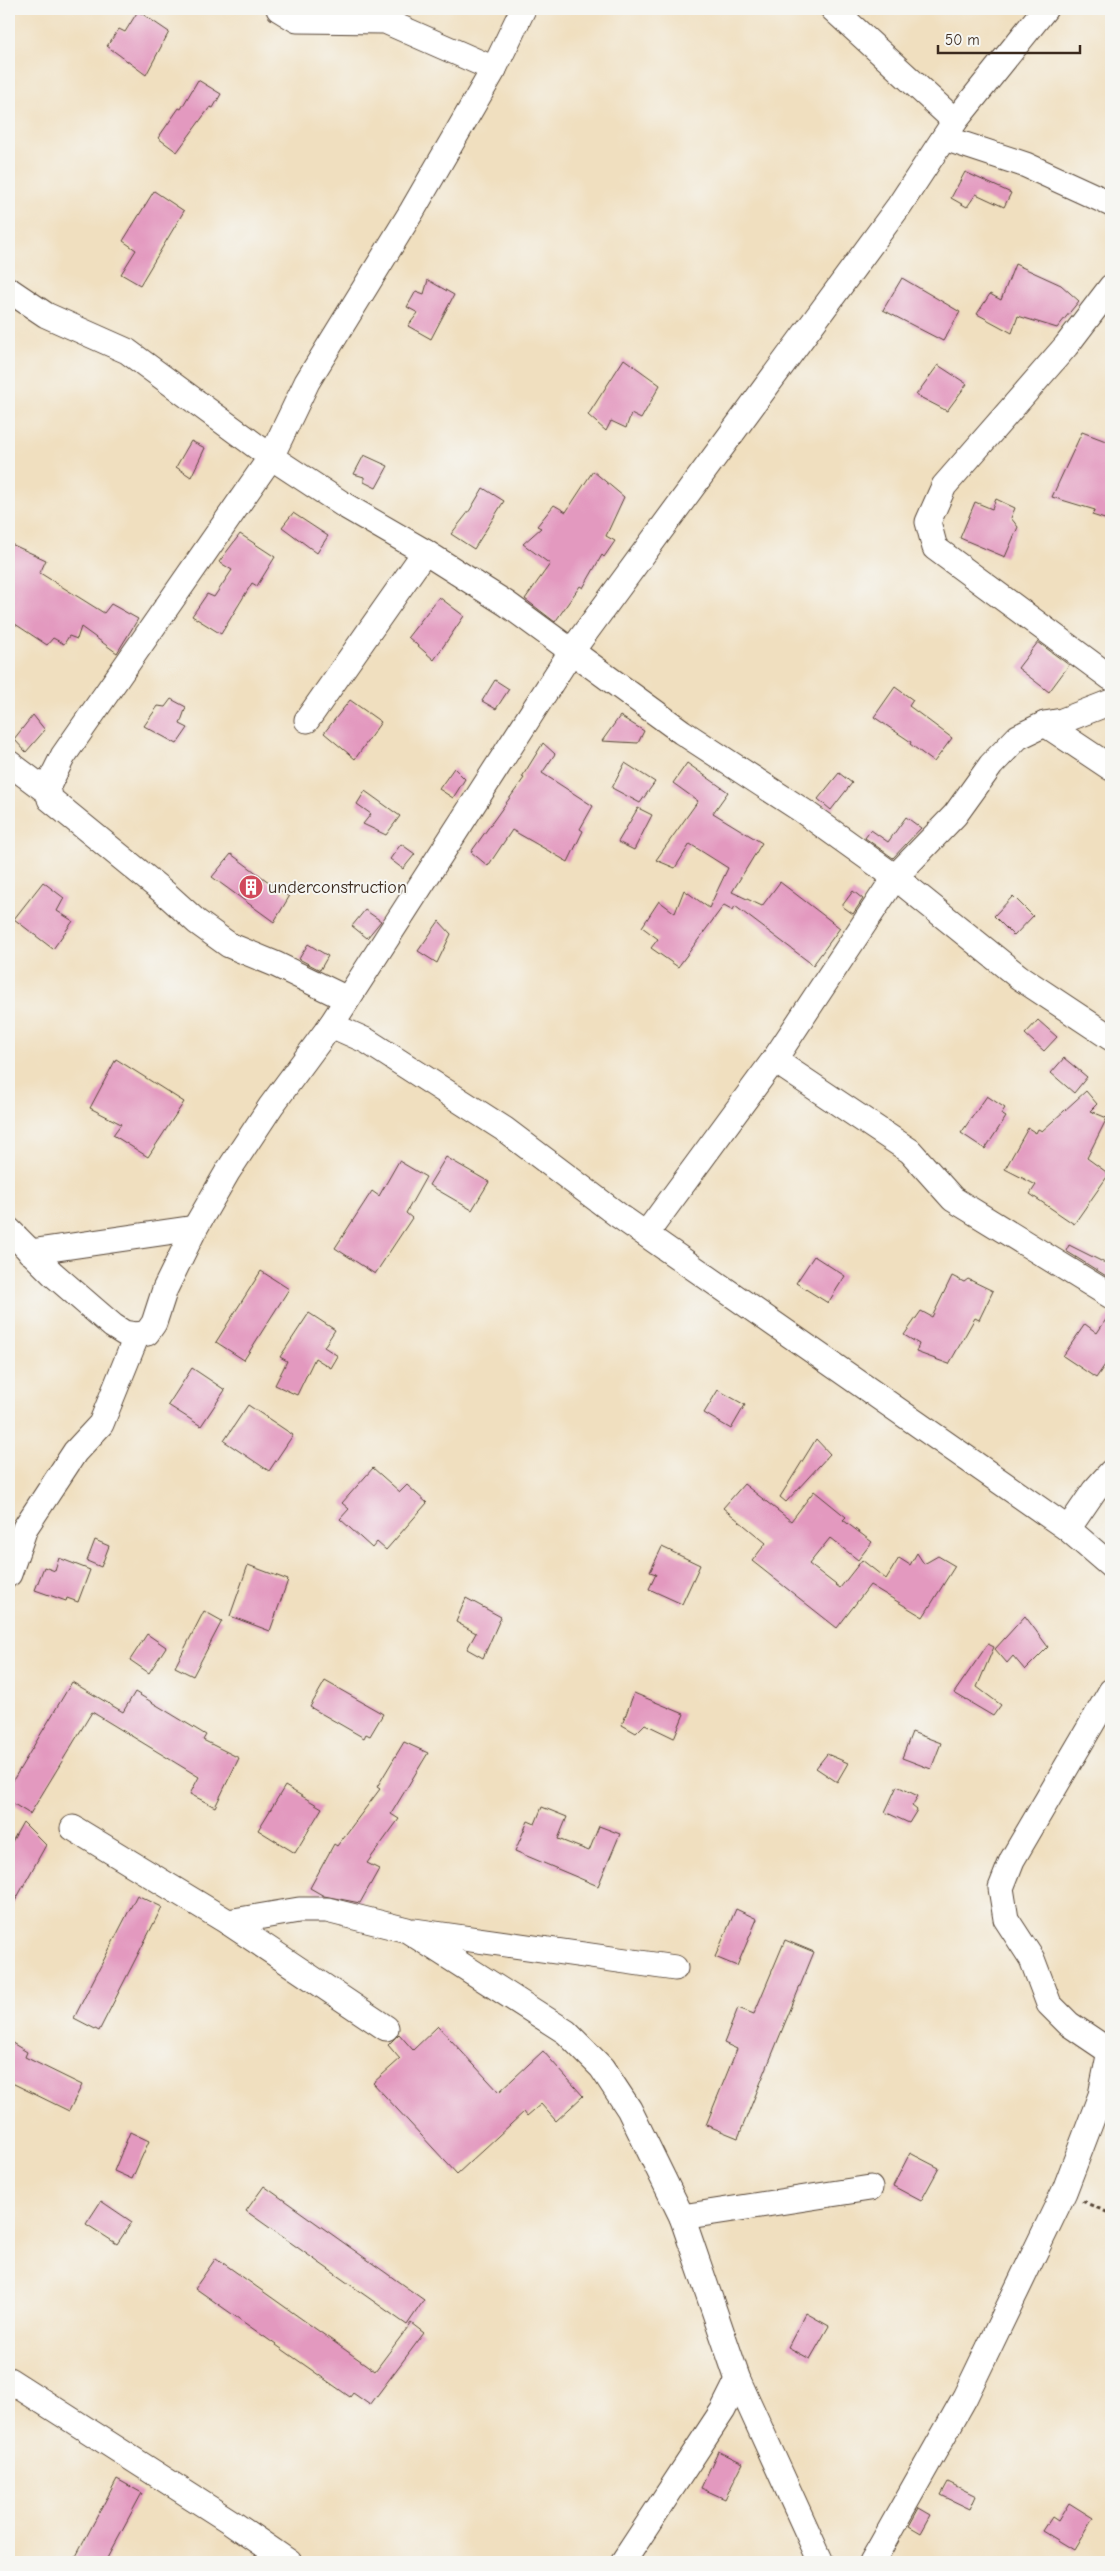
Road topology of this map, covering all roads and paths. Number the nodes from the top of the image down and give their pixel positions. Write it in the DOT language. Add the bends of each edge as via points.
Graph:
graph roads {
  1 [pos="279,9"];
  2 [pos="523,9"];
  3 [pos="833,9"];
  4 [pos="1046,9"];
  5 [pos="494,69"];
  6 [pos="949,130"];
  7 [pos="1111,204"];
  8 [pos="1111,287"];
  9 [pos="9,290"];
  10 [pos="270,457"];
  11 [pos="425,552"];
  12 [pos="571,652"];
  13 [pos="1111,678"];
  14 [pos="1111,702"];
  15 [pos="307,720"];
  16 [pos="1045,724"];
  17 [pos="9,763"];
  18 [pos="1111,768"];
  19 [pos="49,793"];
  20 [pos="895,877"];
  21 [pos="347,999"];
  22 [pos="331,1025"];
  23 [pos="1111,1038"];
  24 [pos="774,1060"];
  25 [pos="195,1228"];
  26 [pos="9,1230"];
  27 [pos="646,1234"];
  28 [pos="30,1252"];
  29 [pos="1111,1296"];
  30 [pos="136,1335"];
  31 [pos="1111,1472"];
  32 [pos="17,1522"];
  33 [pos="1068,1529"];
  34 [pos="1111,1566"];
  35 [pos="9,1574"];
  36 [pos="1111,1691"];
  37 [pos="73,1828"];
  38 [pos="228,1922"];
  39 [pos="407,1930"];
  40 [pos="675,1968"];
  41 [pos="386,2028"];
  42 [pos="1110,2048"];
  43 [pos="870,2188"];
  44 [pos="1064,2192"];
  45 [pos="1111,2214"];
  46 [pos="682,2217"];
  47 [pos="9,2380"];
  48 [pos="738,2380"];
  49 [pos="289,2562"];
  50 [pos="623,2562"];
  51 [pos="821,2562"];
  52 [pos="872,2562"];
  1 -- 5 [label="street" via="297,20 385,21"];
  2 -- 5 [label="street"];
  3 -- 6 [label="street"];
  4 -- 6 [label="street"];
  5 -- 10 [label="street" via="307,382"];
  6 -- 7 [label="street"];
  6 -- 12 [label="street" via="899,206"];
  8 -- 13 [label="street" via="1066,346 944,486 928,522 935,548"];
  9 -- 10 [label="street" via="46,315 127,351"];
  10 -- 11 [label="street"];
  10 -- 19 [label="street" via="62,756 48,786"];
  11 -- 12 [label="street" via="507,604"];
  11 -- 15 [label="street"];
  12 -- 20 [label="street"];
  12 -- 21 [label="street"];
  14 -- 16 [label="street" via="1062,721"];
  16 -- 18 [label="street"];
  16 -- 20 [label="street" via="1018,737 991,765 954,815"];
  17 -- 19 [label="street"];
  19 -- 21 [label="street" via="50,799 228,945"];
  20 -- 23 [label="street" via="1019,977"];
  20 -- 24 [label="street"];
  21 -- 22 [label="street"];
  22 -- 25 [label="street" via="271,1106"];
  22 -- 27 [label="street" via="368,1041 504,1129"];
  24 -- 27 [label="street"];
  24 -- 29 [label="street" via="910,1151 954,1199"];
  25 -- 28 [label="street"];
  25 -- 30 [label="street" via="165,1289 154,1323 147,1333"];
  26 -- 28 [label="street"];
  27 -- 33 [label="street"];
  28 -- 30 [label="street" via="113,1326 124,1333"];
  30 -- 32 [label="street" via="101,1424"];
  31 -- 33 [label="street"];
  32 -- 35 [label="street"];
  33 -- 34 [label="street"];
  36 -- 42 [label="street" via="1012,1860 1001,1888 1006,1919 1032,1959 1049,2004 1070,2024"];
  37 -- 38 [label="street"];
  38 -- 39 [label="street" via="299,1910 327,1910"];
  38 -- 41 [label="street"];
  39 -- 40 [label="street"];
  39 -- 46 [label="street" via="566,2032 602,2068 629,2109"];
  42 -- 44 [label="street" via="1101,2095"];
  43 -- 46 [label="street"];
  44 -- 45 [label="path"];
  44 -- 52 [label="street" via="965,2397"];
  46 -- 48 [label="street"];
  47 -- 49 [label="street"];
  48 -- 50 [label="street" via="723,2410"];
  48 -- 51 [label="street"];
}
